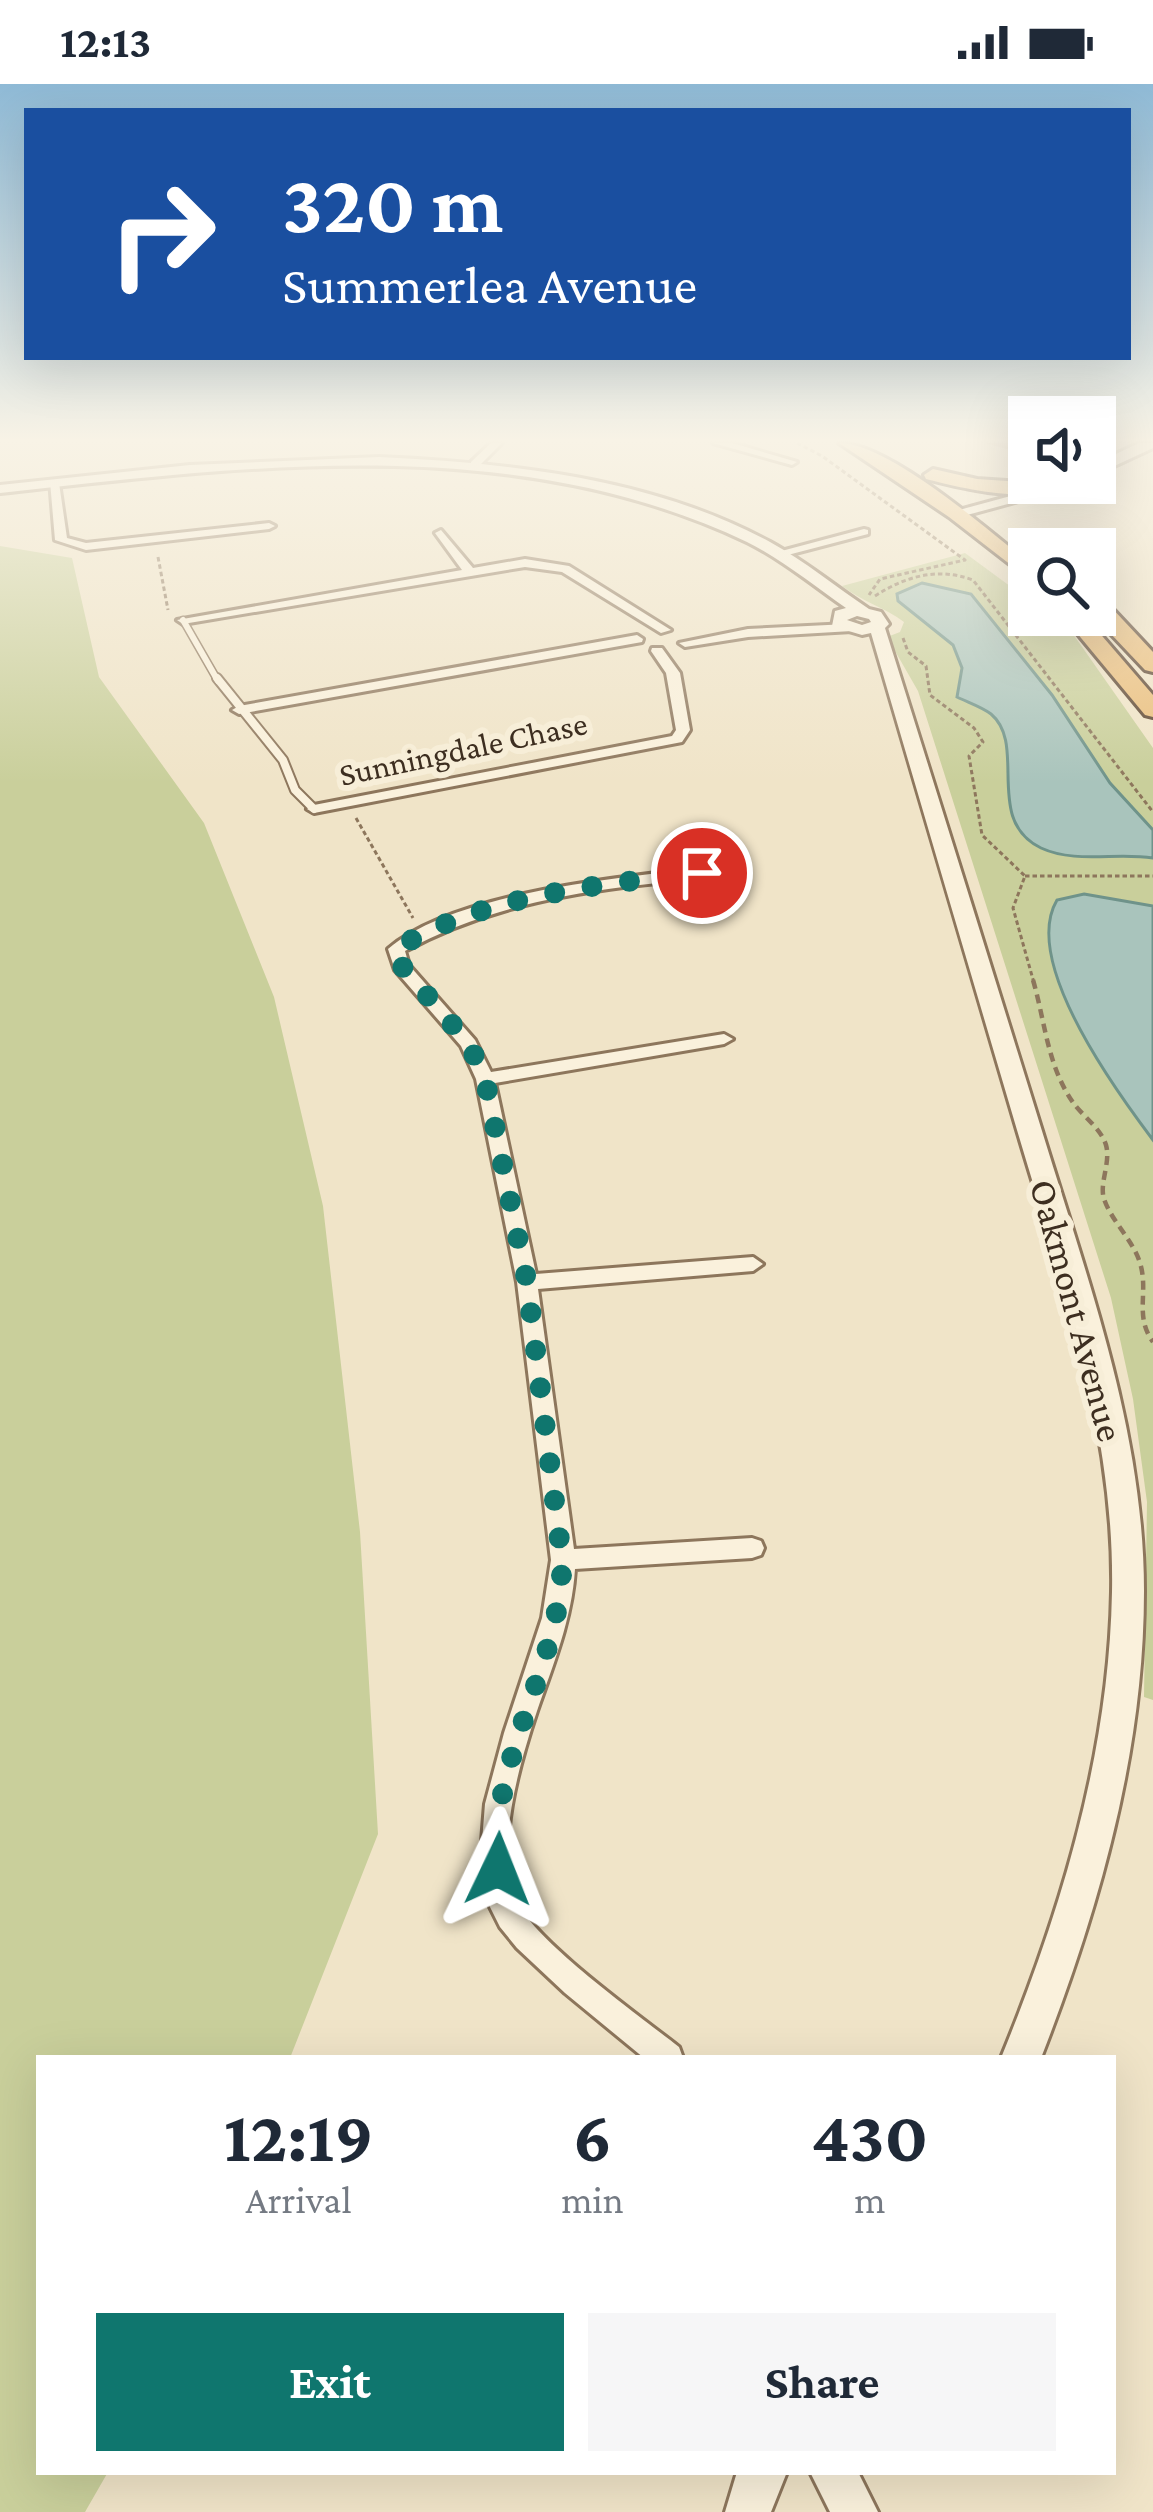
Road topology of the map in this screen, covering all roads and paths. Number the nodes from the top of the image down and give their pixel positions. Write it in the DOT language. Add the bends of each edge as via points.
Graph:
graph roads {
  1 [pos="157,556"];
  2 [pos="458,556"];
  3 [pos="784,556"];
  4 [pos="959,556"];
  5 [pos="470,572"];
  6 [pos="831,590"];
  7 [pos="870,604"];
  8 [pos="633,610"];
  9 [pos="183,620"];
  10 [pos="1116,627"];
  11 [pos="864,628"];
  12 [pos="665,630"];
  13 [pos="1091,636"];
  14 [pos="646,642"];
  15 [pos="682,642"];
  16 [pos="1153,665"];
  17 [pos="673,673"];
  18 [pos="239,710"];
  19 [pos="1153,710"];
  20 [pos="346,802"];
  21 [pos="314,809"];
  22 [pos="1153,812"];
  23 [pos="702,873"];
  24 [pos="1025,876"];
  25 [pos="1153,876"];
  26 [pos="422,933"];
  27 [pos="724,1039"];
  28 [pos="485,1079"];
  29 [pos="753,1264"];
  30 [pos="527,1282"];
  31 [pos="1153,1342"];
  32 [pos="752,1548"];
  33 [pos="562,1560"];
  34 [pos="664,2055"];
  35 [pos="1022,2055"];
  36 [pos="762,2475"];
  37 [pos="748,2512"];
  1 -- 9 [label="path" via="164,604"];
  2 -- 5 [label="street"];
  3 -- 6 [label="street"];
  4 -- 7 [label="path" via="964,560 880,579"];
  5 -- 8 [label="street, Sunningdale Chase" via="525,563 565,569"];
  5 -- 9 [label="street, Sunningdale Chase"];
  6 -- 7 [label="street"];
  6 -- 11 [label="street, Oakmont Avenue"];
  7 -- 11 [label="street"];
  7 -- 22 [label="path" via="898,580 973,580"];
  8 -- 12 [label="street, Sunningdale Chase"];
  8 -- 14 [label="street, Sunningdale Chase"];
  9 -- 18 [label="lane, Sunningdale Chase"];
  10 -- 16 [label="highway"];
  11 -- 15 [label="street"];
  11 -- 24 [label="path" via="926,666 937,704 980,735 969,756 982,835"];
  11 -- 35 [label="street, Oakmont Avenue" via="1099,1360 1118,1468 1128,1589 1114,1736 1062,1955"];
  12 -- 14 [label="street"];
  12 -- 15 [label="street"];
  13 -- 19 [label="highway"];
  14 -- 15 [label="street"];
  14 -- 17 [label="street, Sunningdale Chase"];
  14 -- 18 [label="street"];
  15 -- 17 [label="street, Sunningdale Chase"];
  17 -- 20 [label="street, Sunningdale Chase" via="683,730 666,744"];
  18 -- 21 [label="lane, Sunningdale Chase"];
  20 -- 21 [label="street, Sunningdale Chase"];
  20 -- 26 [label="path"];
  23 -- 26 [label="street" via="536,899"];
  24 -- 25 [label="path"];
  24 -- 31 [label="path" via="1012,908 1040,1027 1071,1100 1105,1140 1103,1197 1143,1271 1141,1326"];
  26 -- 28 [label="street" via="396,949 401,965 469,1044"];
  27 -- 28 [label="street"];
  28 -- 30 [label="street"];
  29 -- 30 [label="street"];
  30 -- 33 [label="street"];
  32 -- 33 [label="street"];
  33 -- 34 [label="street" via="562,1600 520,1722 494,1834 502,1904 548,1958"];
  36 -- 37 [label="street"];
}
